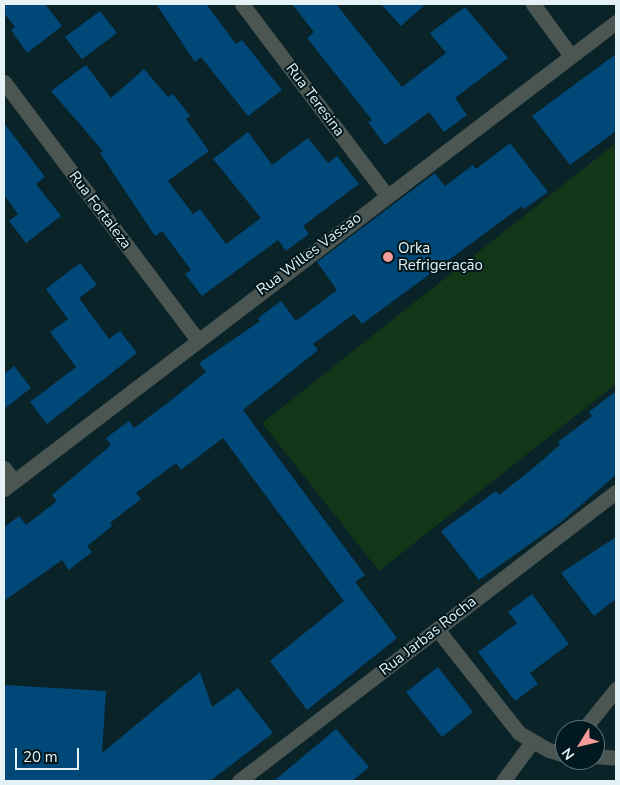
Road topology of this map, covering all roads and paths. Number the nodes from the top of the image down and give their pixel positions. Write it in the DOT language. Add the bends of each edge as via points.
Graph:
graph roads {
  1 [pos="242,4"];
  2 [pos="532,4"];
  3 [pos="616,22"];
  4 [pos="572,56"];
  5 [pos="4,82"];
  6 [pos="388,196"];
  7 [pos="197,339"];
  8 [pos="4,468"];
  9 [pos="9,485"];
  10 [pos="616,492"];
  11 [pos="437,629"];
  12 [pos="616,689"];
  13 [pos="591,720"];
  14 [pos="532,742"];
  15 [pos="555,750"];
  16 [pos="239,781"];
  17 [pos="503,781"];
  1 -- 6 [label="street, Rua Teresina"];
  2 -- 4 [label="street"];
  3 -- 4 [label="street, Rua Willes Vassao"];
  4 -- 6 [label="street, Rua Willes Vassao"];
  5 -- 7 [label="street, Rua Fortaleza"];
  6 -- 7 [label="street, Rua Willes Vassao"];
  7 -- 9 [label="street, Rua Willes Vassao"];
  8 -- 9 [label="street"];
  10 -- 11 [label="street, Rua Jarbas Rocha"];
  11 -- 14 [label="street" via="510,724"];
  11 -- 16 [label="street, Rua Jarbas Rocha"];
  12 -- 13 [label="street"];
  14 -- 15 [label="street"];
  14 -- 17 [label="street"];
}
